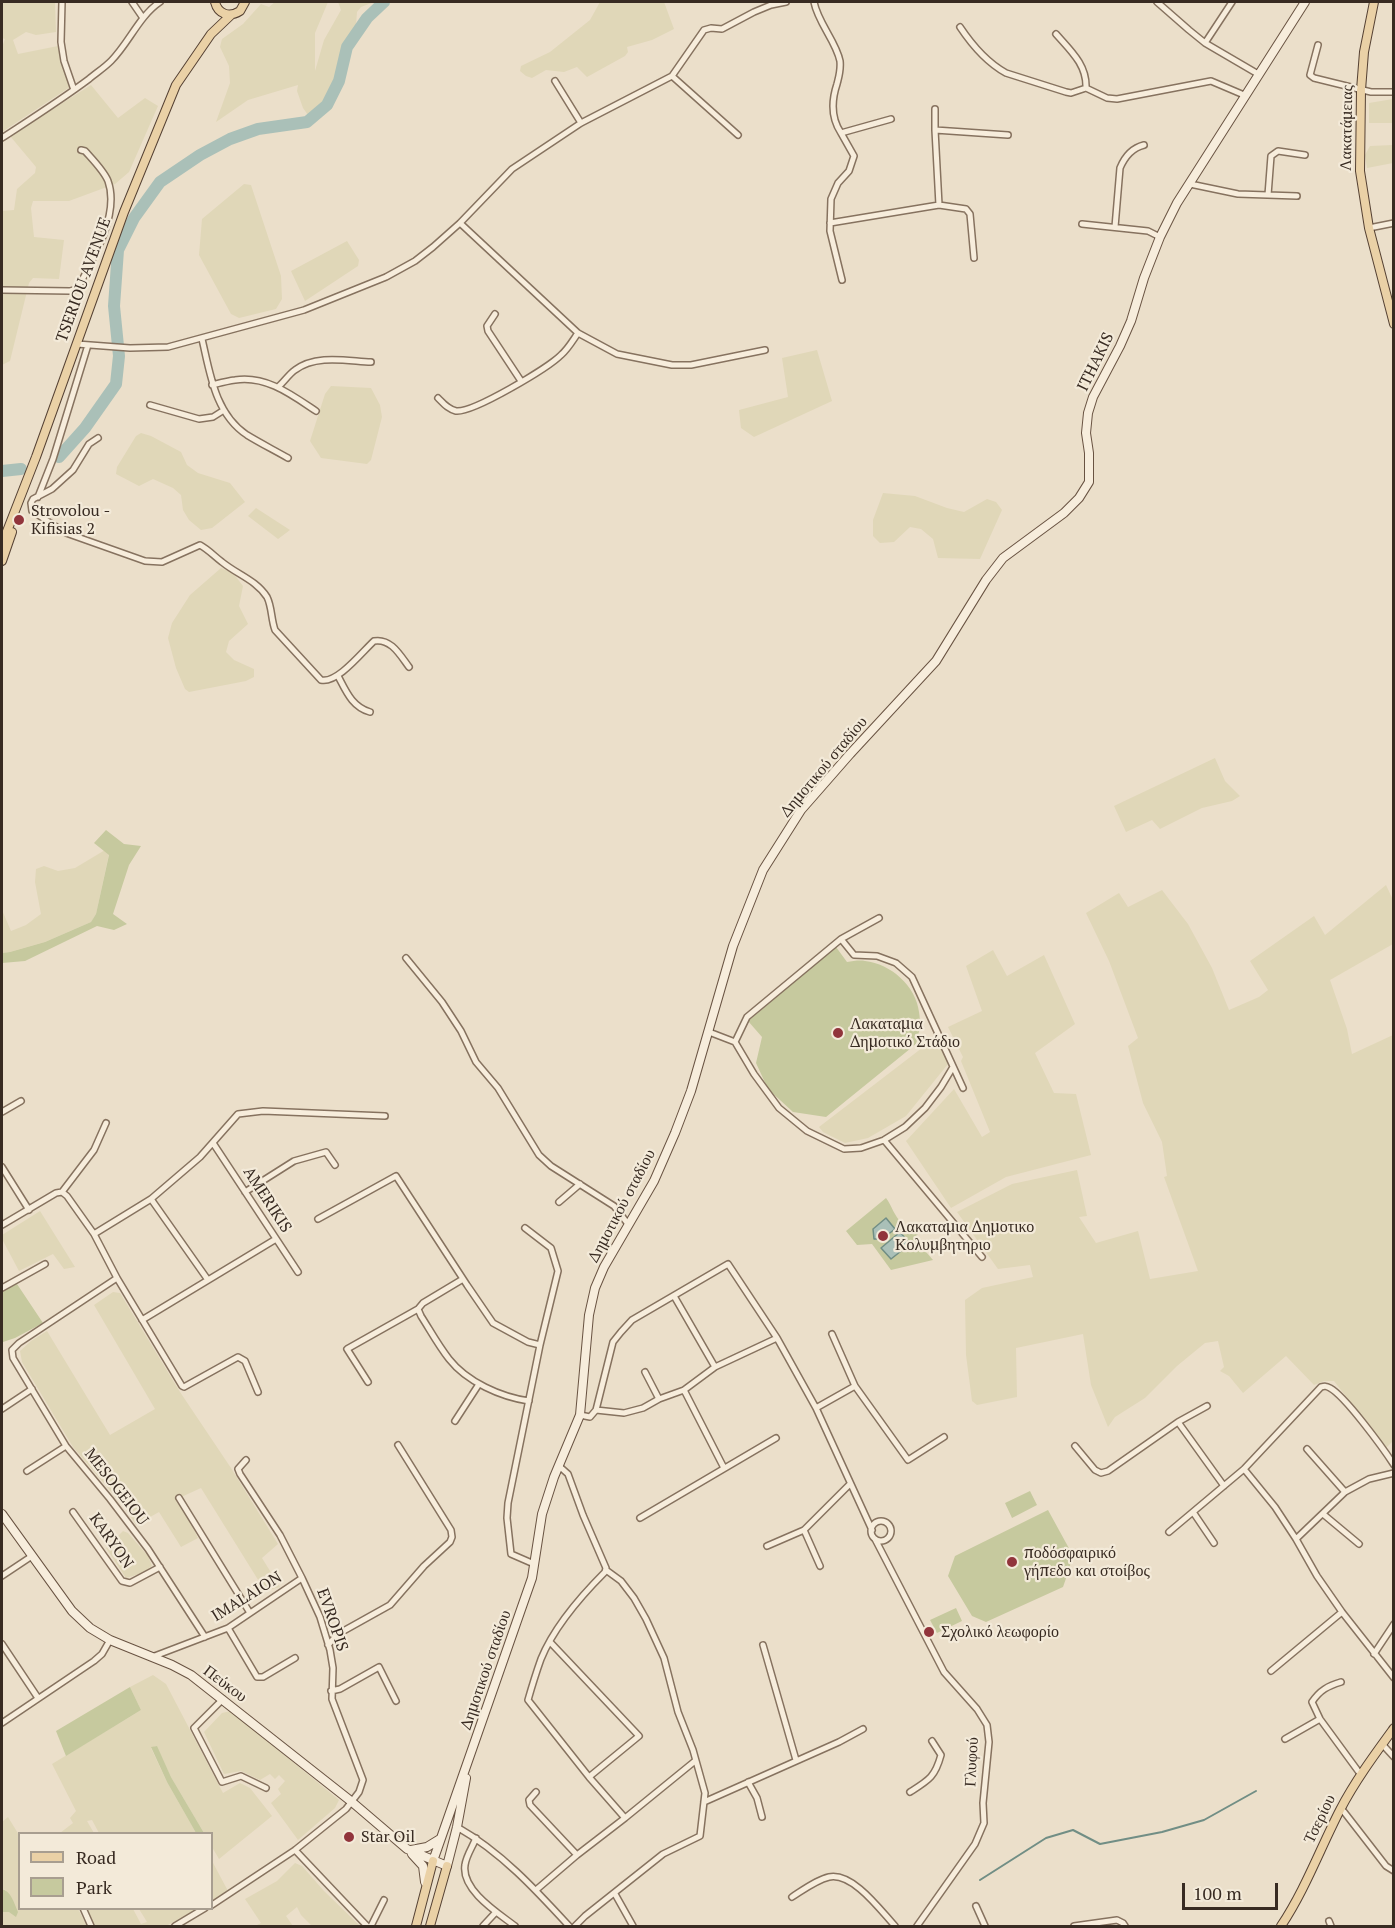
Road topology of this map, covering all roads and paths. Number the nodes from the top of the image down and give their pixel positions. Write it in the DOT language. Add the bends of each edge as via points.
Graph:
graph roads {
  1 [pos="62,2"];
  2 [pos="132,2"];
  3 [pos="160,2"];
  4 [pos="245,2"];
  5 [pos="786,2"];
  6 [pos="814,2"];
  7 [pos="1157,2"];
  8 [pos="1232,2"];
  9 [pos="1305,2"];
  10 [pos="1374,2"];
  11 [pos="217,5"];
  12 [pos="231,15"];
  13 [pos="143,18"];
  14 [pos="960,27"];
  15 [pos="211,34"];
  16 [pos="1056,34"];
  17 [pos="1205,43"];
  18 [pos="1318,45"];
  19 [pos="1258,74"];
  20 [pos="672,76"];
  21 [pos="555,81"];
  22 [pos="1086,88"];
  23 [pos="74,90"];
  24 [pos="1361,90"];
  25 [pos="1394,92"];
  26 [pos="1244,95"];
  27 [pos="934,109"];
  28 [pos="891,120"];
  29 [pos="581,123"];
  30 [pos="935,130"];
  31 [pos="841,133"];
  32 [pos="738,135"];
  33 [pos="1008,135"];
  34 [pos="2,138"];
  35 [pos="1144,145"];
  36 [pos="81,150"];
  37 [pos="1305,154"];
  38 [pos="1190,184"];
  39 [pos="1268,195"];
  40 [pos="1297,195"];
  41 [pos="939,205"];
  42 [pos="460,223"];
  43 [pos="830,223"];
  44 [pos="1394,223"];
  45 [pos="1082,224"];
  46 [pos="1115,227"];
  47 [pos="1370,228"];
  48 [pos="1160,237"];
  49 [pos="102,238"];
  50 [pos="114,240"];
  51 [pos="974,258"];
  52 [pos="842,280"];
  53 [pos="2,290"];
  54 [pos="495,314"];
  55 [pos="1394,324"];
  56 [pos="578,333"];
  57 [pos="202,339"];
  58 [pos="77,344"];
  59 [pos="88,345"];
  60 [pos="765,350"];
  61 [pos="371,362"];
  62 [pos="521,381"];
  63 [pos="212,385"];
  64 [pos="279,387"];
  65 [pos="438,398"];
  66 [pos="150,405"];
  67 [pos="224,410"];
  68 [pos="316,411"];
  69 [pos="98,438"];
  70 [pos="288,458"];
  71 [pos="38,497"];
  72 [pos="18,505"];
  73 [pos="30,507"];
  74 [pos="2,544"];
  75 [pos="2,561"];
  76 [pos="409,667"];
  77 [pos="338,676"];
  78 [pos="894,705"];
  79 [pos="370,712"];
  80 [pos="879,918"];
  81 [pos="841,939"];
  82 [pos="406,958"];
  83 [pos="709,1032"];
  84 [pos="735,1042"];
  85 [pos="953,1067"];
  86 [pos="963,1088"];
  87 [pos="21,1101"];
  88 [pos="2,1112"];
  89 [pos="385,1116"];
  90 [pos="106,1123"];
  91 [pos="884,1140"];
  92 [pos="213,1143"];
  93 [pos="335,1165"];
  94 [pos="2,1167"];
  95 [pos="580,1184"];
  96 [pos="62,1192"];
  97 [pos="245,1192"];
  98 [pos="151,1199"];
  99 [pos="559,1202"];
  100 [pos="29,1210"];
  101 [pos="318,1219"];
  102 [pos="628,1224"];
  103 [pos="2,1225"];
  104 [pos="525,1228"];
  105 [pos="94,1234"];
  106 [pos="276,1239"];
  107 [pos="982,1257"];
  108 [pos="45,1264"];
  109 [pos="298,1272"];
  110 [pos="117,1278"];
  111 [pos="463,1279"];
  112 [pos="208,1280"];
  113 [pos="2,1288"];
  114 [pos="674,1296"];
  115 [pos="418,1309"];
  116 [pos="142,1320"];
  117 [pos="832,1334"];
  118 [pos="777,1338"];
  119 [pos="540,1345"];
  120 [pos="715,1368"];
  121 [pos="645,1372"];
  122 [pos="368,1382"];
  123 [pos="479,1384"];
  124 [pos="855,1386"];
  125 [pos="32,1389"];
  126 [pos="684,1390"];
  127 [pos="258,1392"];
  128 [pos="659,1399"];
  129 [pos="529,1401"];
  130 [pos="1207,1406"];
  131 [pos="816,1408"];
  132 [pos="2,1409"];
  133 [pos="596,1410"];
  134 [pos="580,1415"];
  135 [pos="455,1421"];
  136 [pos="1178,1422"];
  137 [pos="944,1437"];
  138 [pos="776,1438"];
  139 [pos="398,1445"];
  140 [pos="66,1446"];
  141 [pos="1075,1446"];
  142 [pos="1307,1449"];
  143 [pos="246,1460"];
  144 [pos="1394,1464"];
  145 [pos="559,1466"];
  146 [pos="724,1468"];
  147 [pos="1244,1469"];
  148 [pos="27,1471"];
  149 [pos="1394,1473"];
  150 [pos="850,1484"];
  151 [pos="1224,1486"];
  152 [pos="1345,1492"];
  153 [pos="179,1498"];
  154 [pos="73,1512"];
  155 [pos="1193,1512"];
  156 [pos="2,1514"];
  157 [pos="1323,1514"];
  158 [pos="640,1518"];
  159 [pos="804,1530"];
  160 [pos="872,1530"];
  161 [pos="1169,1532"];
  162 [pos="875,1539"];
  163 [pos="1296,1539"];
  164 [pos="1214,1543"];
  165 [pos="1359,1544"];
  166 [pos="767,1546"];
  167 [pos="32,1556"];
  168 [pos="534,1564"];
  169 [pos="820,1566"];
  170 [pos="160,1567"];
  171 [pos="606,1570"];
  172 [pos="2,1576"];
  173 [pos="302,1578"];
  174 [pos="250,1612"];
  175 [pos="1342,1612"];
  176 [pos="1394,1624"];
  177 [pos="228,1628"];
  178 [pos="205,1637"];
  179 [pos="110,1640"];
  180 [pos="550,1643"];
  181 [pos="2,1644"];
  182 [pos="328,1645"];
  183 [pos="763,1645"];
  184 [pos="8,1653"];
  185 [pos="1374,1654"];
  186 [pos="2,1657"];
  187 [pos="152,1657"];
  188 [pos="295,1658"];
  189 [pos="1271,1671"];
  190 [pos="1394,1678"];
  191 [pos="1341,1682"];
  192 [pos="331,1691"];
  193 [pos="38,1698"];
  194 [pos="223,1699"];
  195 [pos="396,1701"];
  196 [pos="1320,1719"];
  197 [pos="2,1723"];
  198 [pos="1394,1728"];
  199 [pos="863,1729"];
  200 [pos="1285,1739"];
  201 [pos="932,1741"];
  202 [pos="1382,1744"];
  203 [pos="1394,1757"];
  204 [pos="796,1760"];
  205 [pos="695,1761"];
  206 [pos="469,1762"];
  207 [pos="1361,1775"];
  208 [pos="589,1777"];
  209 [pos="748,1782"];
  210 [pos="266,1788"];
  211 [pos="536,1792"];
  212 [pos="910,1792"];
  213 [pos="352,1802"];
  214 [pos="704,1802"];
  215 [pos="1341,1809"];
  216 [pos="762,1817"];
  217 [pos="625,1818"];
  218 [pos="457,1827"];
  219 [pos="476,1838"];
  220 [pos="440,1839"];
  221 [pos="407,1849"];
  222 [pos="295,1850"];
  223 [pos="577,1855"];
  224 [pos="433,1861"];
  225 [pos="447,1866"];
  226 [pos="1394,1871"];
  227 [pos="425,1888"];
  228 [pos="536,1890"];
  229 [pos="615,1894"];
  230 [pos="792,1897"];
  231 [pos="384,1900"];
  232 [pos="213,1904"];
  233 [pos="976,1906"];
  234 [pos="84,1910"];
  235 [pos="202,1910"];
  236 [pos="496,1912"];
  237 [pos="91,1926"];
  238 [pos="175,1926"];
  239 [pos="369,1926"];
  240 [pos="416,1926"];
  241 [pos="430,1926"];
  242 [pos="483,1926"];
  243 [pos="514,1926"];
  244 [pos="569,1926"];
  245 [pos="575,1926"];
  246 [pos="633,1926"];
  247 [pos="895,1926"];
  248 [pos="917,1926"];
  249 [pos="985,1926"];
  250 [pos="1074,1926"];
  251 [pos="1125,1926"];
  252 [pos="1281,1926"];
  1 -- 23 [label="street" via="61,42"];
  2 -- 13 [label="street"];
  3 -- 13 [label="street"];
  4 -- 12 [label="main road, TSERIOU AVENUE" via="240,11"];
  5 -- 20 [label="street" via="722,28 704,30"];
  6 -- 31 [label="street" via="840,59 841,72 832,110"];
  7 -- 17 [label="street"];
  8 -- 17 [label="street"];
  9 -- 19 [label="main road, ITHAKIS"];
  10 -- 24 [label="main road, Λακατάμειας"];
  11 -- 12 [label="main road"];
  11 -- 15 [label="main road, TSERIOU AVENUE"];
  12 -- 15 [label="main road, TSERIOU AVENUE"];
  13 -- 23 [label="street" via="110,63"];
  14 -- 22 [label="street" via="979,52 1006,73 1071,93"];
  15 -- 50 [label="main road, TSERIOU AVENUE" via="176,85"];
  16 -- 22 [label="street" via="1080,62"];
  17 -- 19 [label="street"];
  18 -- 24 [label="street" via="1310,75"];
  19 -- 26 [label="main road, ITHAKIS"];
  20 -- 29 [label="street"];
  20 -- 32 [label="street"];
  21 -- 29 [label="street"];
  22 -- 26 [label="street" via="1117,99 1211,81"];
  23 -- 34 [label="street"];
  24 -- 25 [label="street"];
  24 -- 47 [label="main road, Λακατάμειας" via="1360,171"];
  26 -- 38 [label="main road, ITHAKIS"];
  27 -- 30 [label="street"];
  28 -- 31 [label="street"];
  29 -- 42 [label="street" via="512,169"];
  30 -- 33 [label="street"];
  30 -- 41 [label="street"];
  31 -- 43 [label="street" via="854,156 831,199"];
  35 -- 46 [label="street" via="1135,147 1120,168"];
  36 -- 49 [label="street" via="108,180 111,198"];
  37 -- 39 [label="street" via="1278,151 1271,156"];
  38 -- 39 [label="street" via="1238,194"];
  38 -- 48 [label="main road, ITHAKIS"];
  39 -- 40 [label="street"];
  41 -- 43 [label="street"];
  41 -- 51 [label="street" via="966,209 970,214"];
  42 -- 56 [label="street"];
  42 -- 57 [label="street" via="415,261 386,277 304,310"];
  43 -- 52 [label="street"];
  44 -- 47 [label="street"];
  45 -- 46 [label="street"];
  46 -- 48 [label="street" via="1148,231"];
  47 -- 55 [label="main road, Λακατάμειας"];
  48 -- 78 [label="main road, ITHAKIS" via="1131,321 1088,413 1089,482 1064,513 1003,558 936,661"];
  49 -- 50 [label="street"];
  49 -- 53 [label="street" via="77,288"];
  50 -- 58 [label="main road, TSERIOU AVENUE"];
  54 -- 62 [label="street" via="488,331"];
  56 -- 60 [label="street" via="617,354 672,365 691,365"];
  56 -- 62 [label="street" via="548,366"];
  57 -- 59 [label="street" via="168,347"];
  57 -- 63 [label="street"];
  58 -- 59 [label="street"];
  58 -- 72 [label="main road, TSERIOU AVENUE"];
  59 -- 71 [label="street"];
  61 -- 64 [label="street" via="308,362 294,370"];
  62 -- 65 [label="street" via="473,408 459,411 448,409"];
  63 -- 64 [label="street" via="237,379"];
  63 -- 67 [label="street"];
  64 -- 68 [label="street"];
  66 -- 67 [label="street" via="199,418 213,417"];
  67 -- 70 [label="street" via="246,434"];
  69 -- 71 [label="street" via="89,444 73,470"];
  71 -- 73 [label="street"];
  72 -- 73 [label="street"];
  72 -- 74 [label="main road, TSERIOU AVENUE"];
  72 -- 75 [label="main road"];
  73 -- 77 [label="street" via="66,533 145,561 162,562 200,545 210,550 256,583 271,606 275,630 321,680"];
  76 -- 77 [label="street" via="390,644 381,640 374,641"];
  77 -- 79 [label="street" via="357,707"];
  78 -- 83 [label="main road, Δημοτικού σταδίου" via="801,810 763,870 733,946"];
  80 -- 81 [label="street"];
  81 -- 84 [label="street" via="747,1017"];
  81 -- 85 [label="street" via="854,955 877,956 896,963 912,977"];
  82 -- 95 [label="street" via="442,1002 476,1062 498,1088 539,1155"];
  83 -- 84 [label="street"];
  83 -- 102 [label="main road, Δημοτικού σταδίου" via="675,1133 654,1181"];
  84 -- 91 [label="street" via="779,1108 807,1131 844,1149"];
  85 -- 86 [label="street"];
  85 -- 91 [label="street" via="925,1108"];
  87 -- 88 [label="street"];
  89 -- 92 [label="street" via="263,1111 238,1114"];
  90 -- 96 [label="street" via="94,1150"];
  91 -- 107 [label="street"];
  92 -- 97 [label="street, AMERIKIS"];
  92 -- 98 [label="street"];
  93 -- 97 [label="street" via="326,1152 294,1161"];
  94 -- 100 [label="street"];
  95 -- 99 [label="street"];
  95 -- 102 [label="street" via="614,1206"];
  96 -- 100 [label="street"];
  96 -- 105 [label="street"];
  97 -- 106 [label="street, AMERIKIS"];
  98 -- 105 [label="street"];
  98 -- 112 [label="street"];
  100 -- 103 [label="street"];
  101 -- 111 [label="street" via="396,1176"];
  102 -- 134 [label="main road, Δημοτικού σταδίου" via="595,1288"];
  104 -- 119 [label="street" via="551,1248 558,1270"];
  105 -- 110 [label="street"];
  106 -- 109 [label="street, AMERIKIS"];
  106 -- 112 [label="street"];
  108 -- 113 [label="street"];
  110 -- 116 [label="street"];
  110 -- 125 [label="street, MESOGEIOU" via="12,1350"];
  111 -- 115 [label="street"];
  111 -- 119 [label="street" via="493,1323"];
  112 -- 116 [label="street"];
  114 -- 118 [label="street" via="729,1264"];
  114 -- 120 [label="street"];
  114 -- 133 [label="street" via="632,1320 613,1342"];
  115 -- 122 [label="street" via="347,1349"];
  115 -- 123 [label="street" via="449,1359"];
  116 -- 127 [label="street" via="182,1386 238,1357 245,1361"];
  117 -- 124 [label="street"];
  118 -- 120 [label="street"];
  118 -- 131 [label="street"];
  119 -- 129 [label="street"];
  120 -- 126 [label="street"];
  121 -- 128 [label="street"];
  123 -- 129 [label="street"];
  123 -- 135 [label="street"];
  124 -- 131 [label="street"];
  124 -- 137 [label="street" via="908,1460"];
  125 -- 132 [label="street"];
  125 -- 140 [label="street, MESOGEIOU"];
  126 -- 128 [label="street"];
  126 -- 146 [label="street"];
  128 -- 133 [label="street" via="633,1412"];
  129 -- 168 [label="street" via="507,1518 511,1554"];
  130 -- 136 [label="street"];
  131 -- 150 [label="street"];
  133 -- 134 [label="street" via="590,1417"];
  134 -- 145 [label="main road, Δημοτικού σταδίου"];
  136 -- 141 [label="street" via="1101,1473"];
  136 -- 151 [label="street"];
  138 -- 146 [label="street"];
  139 -- 182 [label="street" via="452,1530 452,1537 390,1605 338,1634"];
  140 -- 148 [label="street"];
  140 -- 170 [label="street, MESOGEIOU"];
  142 -- 152 [label="street"];
  143 -- 173 [label="street, EVROPIS" via="238,1469 240,1474 280,1535"];
  144 -- 147 [label="street" via="1343,1400 1326,1386 1316,1390"];
  145 -- 168 [label="main road, Δημοτικού σταδίου" via="542,1514"];
  145 -- 171 [label="street" via="568,1474"];
  146 -- 158 [label="street"];
  147 -- 151 [label="street"];
  147 -- 163 [label="street"];
  149 -- 152 [label="street" via="1369,1479"];
  150 -- 159 [label="street"];
  150 -- 160 [label="street"];
  151 -- 155 [label="street"];
  152 -- 157 [label="street"];
  153 -- 174 [label="street"];
  154 -- 170 [label="street, KARYON" via="122,1581 130,1583"];
  155 -- 161 [label="street"];
  155 -- 164 [label="street"];
  156 -- 167 [label="main road, Πεύκου"];
  157 -- 163 [label="street"];
  157 -- 165 [label="street"];
  159 -- 166 [label="street"];
  159 -- 169 [label="street"];
  160 -- 162 [label="street"];
  160 -- 162 [label="street" via="878,1522 891,1528 889,1538"];
  162 -- 248 [label="street, Γλυφού" via="944,1672 987,1725 989,1742 984,1823 975,1844"];
  163 -- 175 [label="street"];
  167 -- 172 [label="street"];
  167 -- 179 [label="main road, Πεύκου" via="72,1611"];
  168 -- 206 [label="main road, Δημοτικού σταδίου"];
  170 -- 178 [label="street, MESOGEIOU"];
  171 -- 180 [label="street"];
  171 -- 205 [label="street" via="621,1581 646,1619 664,1658"];
  173 -- 174 [label="street, IMALAION"];
  173 -- 182 [label="street, EVROPIS"];
  174 -- 177 [label="street, IMALAION"];
  175 -- 185 [label="street"];
  175 -- 189 [label="street"];
  176 -- 185 [label="street"];
  177 -- 178 [label="street, IMALAION"];
  177 -- 188 [label="street" via="257,1677"];
  178 -- 187 [label="street, IMALAION"];
  179 -- 187 [label="main road, Πεύκου"];
  179 -- 193 [label="street" via="94,1661"];
  180 -- 208 [label="street" via="528,1700"];
  180 -- 208 [label="street" via="639,1736"];
  181 -- 184 [label="street"];
  182 -- 192 [label="street, EVROPIS" via="333,1668"];
  183 -- 204 [label="street"];
  184 -- 186 [label="street"];
  184 -- 193 [label="street"];
  185 -- 190 [label="street"];
  187 -- 194 [label="main road, Πεύκου" via="191,1675"];
  191 -- 196 [label="street" via="1325,1688 1312,1702"];
  192 -- 195 [label="street" via="379,1667"];
  192 -- 213 [label="street, EVROPIS" via="363,1780"];
  193 -- 197 [label="street"];
  194 -- 210 [label="street" via="194,1728 222,1782 241,1776"];
  194 -- 213 [label="main road, Πεύκου"];
  196 -- 200 [label="street"];
  196 -- 207 [label="street"];
  198 -- 202 [label="main road, Τσερίου"];
  199 -- 204 [label="street"];
  201 -- 212 [label="street" via="941,1755 937,1769"];
  202 -- 203 [label="street"];
  202 -- 207 [label="main road, Τσερίου"];
  204 -- 209 [label="street"];
  205 -- 214 [label="street"];
  205 -- 217 [label="street"];
  206 -- 218 [label="main road"];
  206 -- 220 [label="main road"];
  207 -- 215 [label="main road, Τσερίου"];
  208 -- 217 [label="street"];
  209 -- 214 [label="street"];
  209 -- 216 [label="street"];
  211 -- 223 [label="street" via="529,1800 530,1805"];
  213 -- 221 [label="main road, Πεύκου"];
  213 -- 222 [label="street"];
  214 -- 229 [label="street" via="700,1836 663,1854"];
  215 -- 226 [label="street"];
  215 -- 252 [label="main road, Τσερίου" via="1297,1902"];
  217 -- 223 [label="street"];
  218 -- 219 [label="street"];
  218 -- 225 [label="main road"];
  219 -- 228 [label="street"];
  219 -- 236 [label="street" via="464,1866 468,1883"];
  220 -- 221 [label="main road" via="420,1849"];
  220 -- 224 [label="main road"];
  221 -- 224 [label="main road, Πεύκου"];
  221 -- 227 [label="main road" via="423,1866"];
  222 -- 232 [label="street"];
  222 -- 239 [label="street"];
  223 -- 228 [label="street"];
  224 -- 225 [label="main road, Πεύκου"];
  224 -- 227 [label="main road"];
  225 -- 241 [label="main road"];
  227 -- 240 [label="main road"];
  228 -- 244 [label="street"];
  229 -- 245 [label="street"];
  229 -- 246 [label="street"];
  230 -- 247 [label="street" via="831,1876 845,1879"];
  231 -- 239 [label="street"];
  233 -- 249 [label="street"];
  234 -- 237 [label="street"];
  235 -- 238 [label="street"];
  236 -- 242 [label="street"];
  236 -- 243 [label="street"];
  250 -- 251 [label="street" via="1117,1920"];
}
